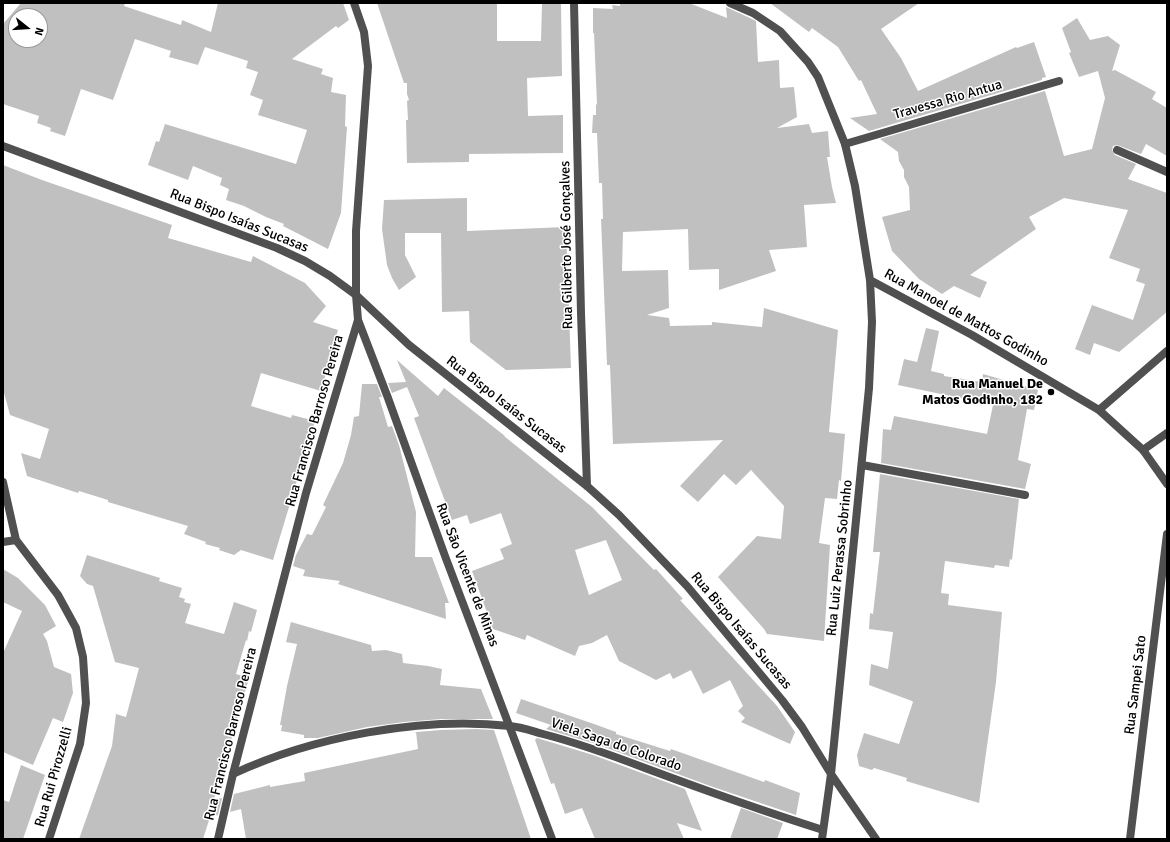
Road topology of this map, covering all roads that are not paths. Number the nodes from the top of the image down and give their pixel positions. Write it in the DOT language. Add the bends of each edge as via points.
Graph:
graph roads {
  1 [pos="354,3"];
  2 [pos="574,3"];
  3 [pos="730,3"];
  4 [pos="1059,81"];
  5 [pos="845,144"];
  6 [pos="3,146"];
  7 [pos="1117,150"];
  8 [pos="1167,172"];
  9 [pos="870,280"];
  10 [pos="356,295"];
  11 [pos="358,320"];
  12 [pos="1167,350"];
  13 [pos="1099,410"];
  14 [pos="1167,432"];
  15 [pos="1143,450"];
  16 [pos="862,465"];
  17 [pos="3,482"];
  18 [pos="1167,484"];
  19 [pos="587,486"];
  20 [pos="1025,495"];
  21 [pos="1167,534"];
  22 [pos="16,540"];
  23 [pos="3,542"];
  24 [pos="510,726"];
  25 [pos="233,774"];
  26 [pos="831,774"];
  27 [pos="823,830"];
  28 [pos="49,839"];
  29 [pos="218,839"];
  30 [pos="552,839"];
  31 [pos="822,839"];
  32 [pos="876,839"];
  33 [pos="1130,839"];
  1 -- 10 [label="street, Rua Francisco Barroso Pereira" via="364,32 368,66 356,231"];
  2 -- 19 [label="street, Rua Gilberto José Gonçalves"];
  3 -- 5 [label="street, Rua Manoel de Mattos Godinho" via="753,13 780,31 808,62 818,77"];
  4 -- 5 [label="street, Travessa Rio Antua"];
  5 -- 9 [label="street, Rua Manoel de Mattos Godinho"];
  6 -- 10 [label="street, Rua Bispo Isaías Sucasas" via="277,248 305,261"];
  7 -- 8 [label="street"];
  9 -- 13 [label="street, Rua Manoel de Mattos Godinho" via="972,335"];
  9 -- 16 [label="street, Rua Luiz Perassa Sobrinho" via="872,322"];
  10 -- 11 [label="street, Rua Francisco Barroso Pereira"];
  10 -- 19 [label="street, Rua Bispo Isaías Sucasas" via="409,345"];
  11 -- 24 [label="street, Rua São Vicente de Minas"];
  11 -- 25 [label="street, Rua Francisco Barroso Pereira" via="306,493"];
  12 -- 13 [label="street"];
  13 -- 15 [label="street, Rua Manoel de Mattos Godinho"];
  14 -- 15 [label="street"];
  15 -- 18 [label="street, Rua Manoel de Mattos Godinho"];
  16 -- 20 [label="street"];
  16 -- 26 [label="street, Rua Luiz Perassa Sobrinho"];
  17 -- 22 [label="street"];
  19 -- 26 [label="street, Rua Bispo Isaías Sucasas" via="688,586 782,700"];
  21 -- 33 [label="street, Rua Sampei Sato"];
  22 -- 23 [label="street"];
  22 -- 28 [label="street, Rua Rui Pirozzelli" via="58,596 76,628 84,657 86,703 80,744"];
  24 -- 25 [label="street, Viela Saga do Colorado" via="432,724 347,736 281,755"];
  24 -- 27 [label="street, Viela Saga do Colorado" via="588,747"];
  24 -- 30 [label="street, Rua São Vicente de Minas"];
  25 -- 29 [label="street, Rua Francisco Barroso Pereira"];
  26 -- 27 [label="street, Rua Luiz Perassa Sobrinho"];
  26 -- 32 [label="street, Rua Bispo Isaías Sucasas"];
  27 -- 31 [label="street, Rua Luiz Perassa Sobrinho"];
}
